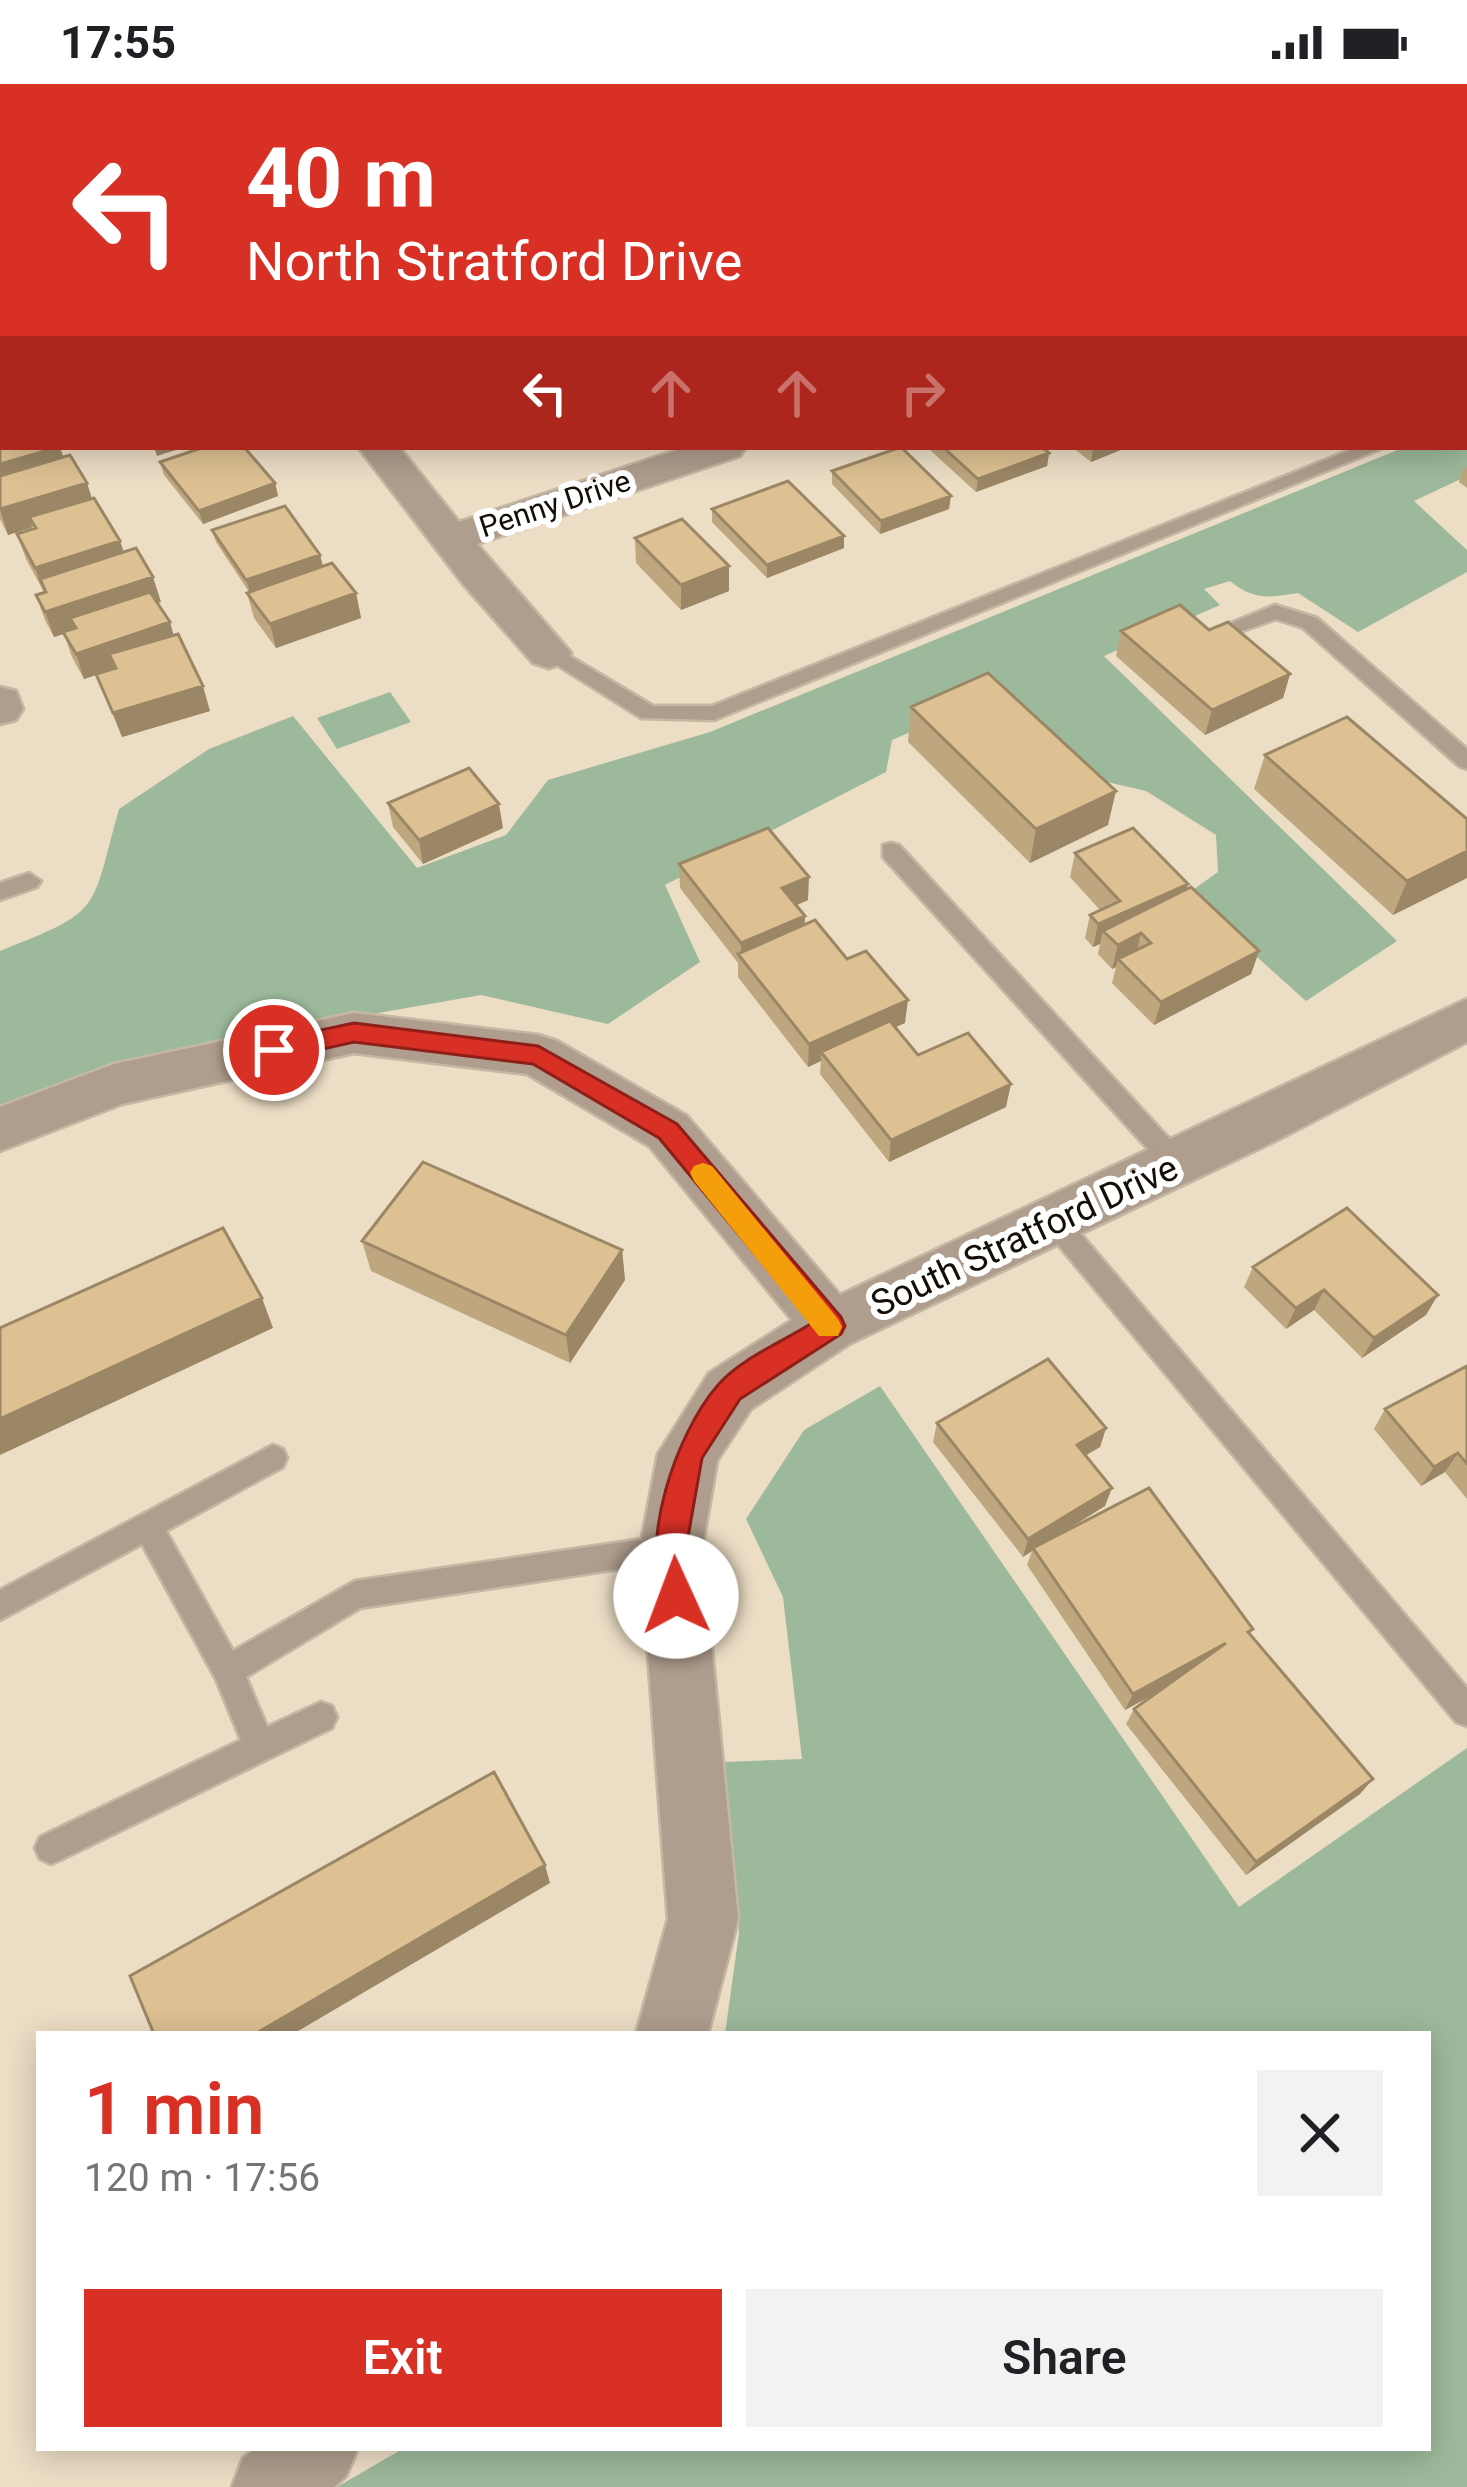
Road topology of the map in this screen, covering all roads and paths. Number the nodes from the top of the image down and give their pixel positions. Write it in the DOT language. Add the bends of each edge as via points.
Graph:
graph roads {
  1 [pos="380,450"];
  2 [pos="717,450"];
  3 [pos="1368,450"];
  4 [pos="452,538"];
  5 [pos="1212,635"];
  6 [pos="549,653"];
  7 [pos="1467,761"];
  8 [pos="891,851"];
  9 [pos="28,881"];
  10 [pos="0,892"];
  11 [pos="1467,1019"];
  12 [pos="0,1130"];
  13 [pos="1176,1163"];
  14 [pos="1054,1221"];
  15 [pos="831,1326"];
  16 [pos="273,1458"];
  17 [pos="147,1526"];
  18 [pos="671,1548"];
  19 [pos="0,1606"];
  20 [pos="228,1671"];
  21 [pos="1467,1711"];
  22 [pos="320,1717"];
  23 [pos="259,1746"];
  24 [pos="51,1848"];
  25 [pos="673,2031"];
  26 [pos="314,2451"];
  27 [pos="272,2487"];
  1 -- 4 [label="street"];
  2 -- 4 [label="street, Penny Drive"];
  3 -- 6 [label="lane" via="714,713 649,713"];
  4 -- 6 [label="street"];
  5 -- 7 [label="lane" via="1275,612 1310,623"];
  8 -- 13 [label="lane"];
  9 -- 10 [label="lane"];
  11 -- 13 [label="street, South Stratford Drive"];
  12 -- 15 [label="street" via="114,1084 354,1033 538,1055 668,1131"];
  13 -- 14 [label="street, South Stratford Drive"];
  14 -- 15 [label="street, South Stratford Drive"];
  14 -- 21 [label="lane"];
  15 -- 18 [label="street, South Stratford Drive" via="730,1390 688,1454"];
  16 -- 17 [label="lane"];
  17 -- 19 [label="lane"];
  17 -- 20 [label="lane"];
  18 -- 20 [label="lane" via="356,1595"];
  18 -- 25 [label="street, South Stratford Drive" via="704,1918"];
  20 -- 23 [label="lane"];
  22 -- 23 [label="lane"];
  23 -- 24 [label="lane"];
  26 -- 27 [label="street"];
}
